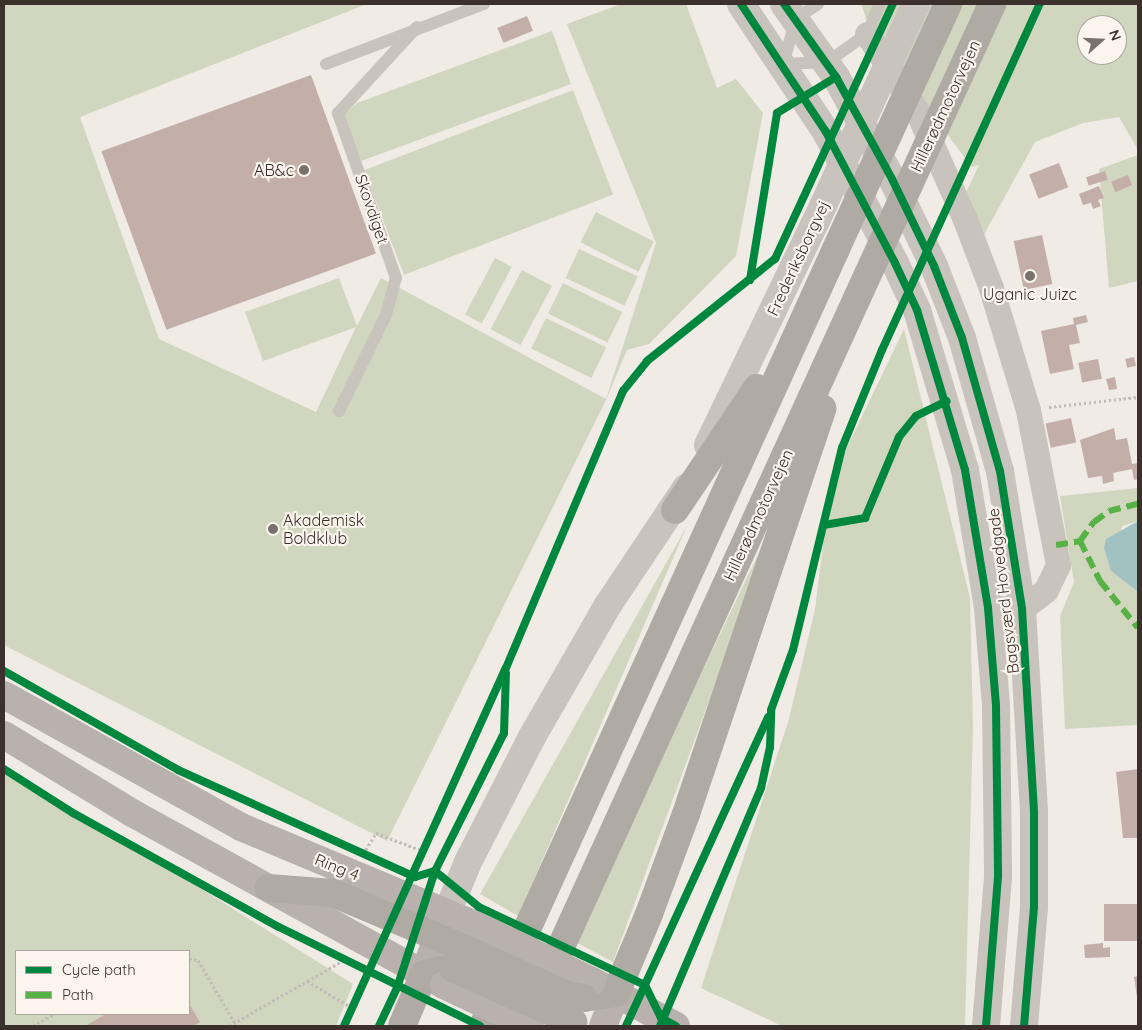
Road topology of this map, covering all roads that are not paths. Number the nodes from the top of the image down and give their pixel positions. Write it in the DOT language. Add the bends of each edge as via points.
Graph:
graph roads {
  1 [pos="484,4"];
  2 [pos="741,4"];
  3 [pos="880,4"];
  4 [pos="916,4"];
  5 [pos="948,4"];
  6 [pos="992,4"];
  7 [pos="799,9"];
  8 [pos="417,27"];
  9 [pos="867,34"];
  10 [pos="827,62"];
  11 [pos="326,64"];
  12 [pos="783,64"];
  13 [pos="857,298"];
  14 [pos="802,321"];
  15 [pos="339,411"];
  16 [pos="674,510"];
  17 [pos="988,608"];
  18 [pos="1022,609"];
  19 [pos="4,695"];
  20 [pos="4,735"];
  21 [pos="269,888"];
  22 [pos="442,925"];
  23 [pos="452,960"];
  24 [pos="616,993"];
  25 [pos="578,1024"];
  26 [pos="402,1026"];
  27 [pos="483,1026"];
  28 [pos="525,1026"];
  29 [pos="530,1026"];
  30 [pos="603,1026"];
  31 [pos="676,1026"];
  32 [pos="986,1026"];
  33 [pos="1024,1026"];
  1 -- 8 [label="lane, Skovdiget"];
  2 -- 12 [label="street"];
  3 -- 9 [label="lane"];
  4 -- 16 [label="street, Frederiksborgvej, bridge" via="817,219"];
  5 -- 14 [label="highway, bridge"];
  6 -- 13 [label="highway, Hillerødmotorvejen, bridge"];
  7 -- 10 [label="street, Bagsværd Hovedgade"];
  7 -- 12 [label="lane"];
  8 -- 11 [label="lane, Skovdiget"];
  8 -- 15 [label="lane, Skovdiget" via="338,113 396,278 386,315"];
  9 -- 10 [label="lane"];
  9 -- 18 [label="street, Bagsværd Hovedgade" via="917,111 964,217 991,288 1028,410 1058,565 1046,590"];
  10 -- 12 [label="lane"];
  10 -- 18 [label="street, Bagsværd Hovedgade" via="892,179 934,266 962,338 1000,471"];
  12 -- 17 [label="street, Bagsværd Hovedgade" via="863,198 917,310 965,470"];
  13 -- 24 [label="highway" via="801,477 686,814"];
  13 -- 28 [label="highway, Hillerødmotorvejen"];
  14 -- 16 [label="highway"];
  14 -- 27 [label="highway"];
  16 -- 22 [label="street, Frederiksborgvej" via="608,605 532,737 468,862"];
  17 -- 18 [label="street, Bagsværd Hovedgade"];
  17 -- 32 [label="street, Bagsværd Hovedgade" via="999,791 998,877"];
  18 -- 33 [label="street, Bagsværd Hovedgade" via="1034,832 1034,907"];
  19 -- 22 [label="main road, Ring 4" via="241,827"];
  20 -- 21 [label="main road"];
  21 -- 22 [label="highway" via="333,893"];
  21 -- 23 [label="main road"];
  22 -- 23 [label="highway"];
  22 -- 23 [label="main road"];
  23 -- 24 [label="highway, bridge" via="567,995 588,989"];
  23 -- 25 [label="highway, bridge"];
  23 -- 26 [label="highway"];
  23 -- 29 [label="main road, bridge"];
  24 -- 30 [label="main road"];
  24 -- 31 [label="main road"];
}
